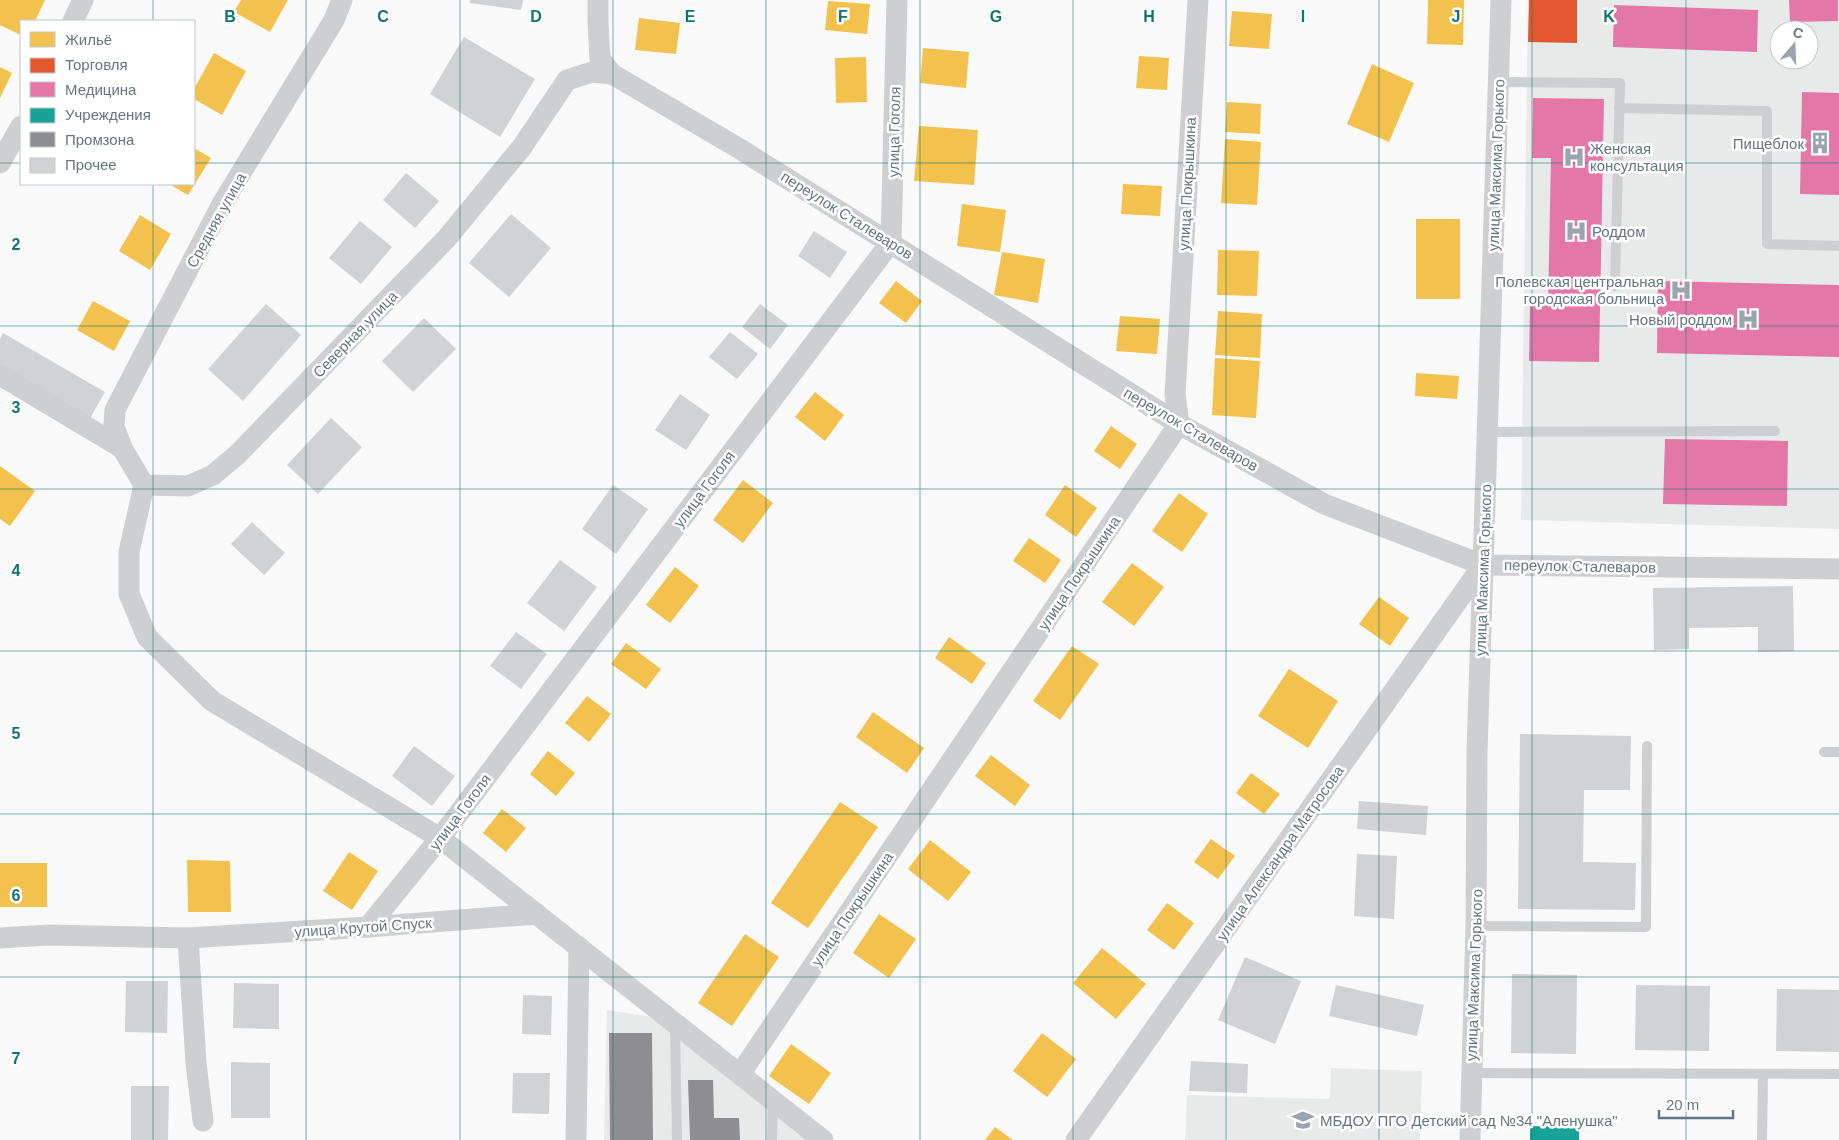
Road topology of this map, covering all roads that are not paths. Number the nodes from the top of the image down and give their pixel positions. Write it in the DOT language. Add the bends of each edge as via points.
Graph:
graph roads {
  1 [pos="83,0"];
  2 [pos="342,0"];
  3 [pos="598,0"];
  4 [pos="897,0"];
  5 [pos="1198,0"];
  6 [pos="1501,0"];
  7 [pos="73,20"];
  8 [pos="612,74"];
  9 [pos="1499,82"];
  10 [pos="1619,108"];
  11 [pos="20,128"];
  12 [pos="0,163"];
  13 [pos="891,242"];
  14 [pos="1839,246"];
  15 [pos="1615,286"];
  16 [pos="0,375"];
  17 [pos="1179,424"];
  18 [pos="1775,431"];
  19 [pos="1488,432"];
  20 [pos="122,448"];
  21 [pos="144,485"];
  22 [pos="1483,565"];
  23 [pos="1839,568"];
  24 [pos="1647,746"];
  25 [pos="1824,752"];
  26 [pos="1839,752"];
  27 [pos="440,838"];
  28 [pos="537,914"];
  29 [pos="1476,926"];
  30 [pos="368,927"];
  31 [pos="0,938"];
  32 [pos="188,938"];
  33 [pos="579,947"];
  34 [pos="675,1023"];
  35 [pos="1471,1073"];
  36 [pos="740,1074"];
  37 [pos="1763,1074"];
  38 [pos="1839,1074"];
  39 [pos="773,1101"];
  40 [pos="203,1121"];
  41 [pos="576,1140"];
  42 [pos="677,1140"];
  43 [pos="772,1140"];
  44 [pos="823,1140"];
  45 [pos="1076,1140"];
  46 [pos="1470,1140"];
  47 [pos="1762,1140"];
  1 -- 7 [label="street"];
  2 -- 20 [label="street, Средняя улица" via="334,20 222,204 115,410 114,426"];
  3 -- 8 [label="street" via="600,59"];
  4 -- 13 [label="street, улица Гоголя"];
  5 -- 17 [label="street, улица Покрышкина" via="1175,394"];
  6 -- 9 [label="street, улица Максима Горького"];
  8 -- 13 [label="street, переулок Сталеваров"];
  8 -- 21 [label="street, Северная улица" via="592,72 567,80 522,147 447,238 238,454 214,475 188,486"];
  9 -- 10 [label="lane" via="1620,84"];
  9 -- 19 [label="street, улица Максима Горького"];
  10 -- 14 [label="lane" via="1767,111 1767,244"];
  10 -- 15 [label="lane"];
  11 -- 12 [label="street"];
  13 -- 17 [label="street, переулок Сталеваров"];
  13 -- 27 [label="street, улица Гоголя"];
  16 -- 20 [label="street"];
  17 -- 22 [label="street, переулок Сталеваров" via="1324,504"];
  17 -- 36 [label="street, улица Покрышкина"];
  18 -- 19 [label="lane"];
  19 -- 22 [label="street, улица Максима Горького"];
  20 -- 21 [label="street"];
  21 -- 27 [label="street" via="129,552 129,594 147,637 212,701"];
  22 -- 23 [label="street, переулок Сталеваров"];
  22 -- 29 [label="street, улица Максима Горького"];
  22 -- 45 [label="street, улица Александра Матросова"];
  24 -- 29 [label="lane" via="1646,927"];
  25 -- 26 [label="lane"];
  27 -- 28 [label="street"];
  27 -- 30 [label="street, улица Гоголя"];
  28 -- 30 [label="street, улица Крутой Спуск"];
  28 -- 33 [label="street"];
  29 -- 35 [label="street, улица Максима Горького"];
  30 -- 32 [label="street, улица Крутой Спуск"];
  31 -- 32 [label="street, улица Крутой Спуск" via="48,935"];
  32 -- 40 [label="street"];
  33 -- 34 [label="street"];
  33 -- 41 [label="street"];
  34 -- 36 [label="street"];
  34 -- 42 [label="lane"];
  35 -- 37 [label="lane"];
  35 -- 46 [label="street, улица Максима Горького"];
  36 -- 39 [label="street"];
  37 -- 38 [label="lane"];
  37 -- 47 [label="lane"];
  39 -- 43 [label="lane"];
  39 -- 44 [label="street"];
}
